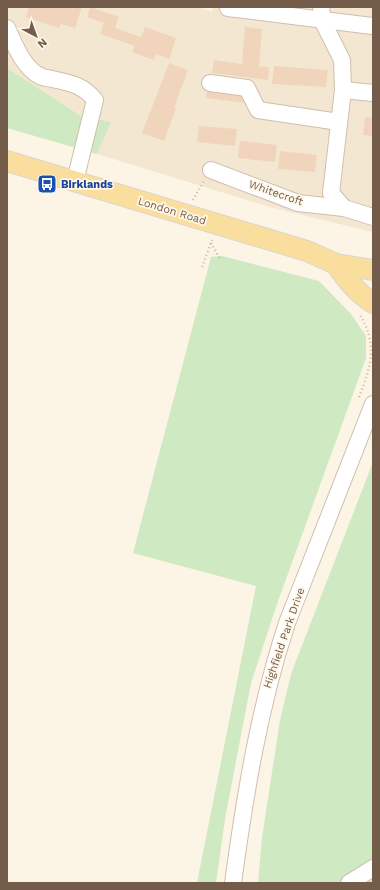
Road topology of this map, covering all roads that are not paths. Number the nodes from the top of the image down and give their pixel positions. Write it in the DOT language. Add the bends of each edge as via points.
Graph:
graph roads {
  1 [pos="228,8"];
  2 [pos="322,14"];
  3 [pos="372,26"];
  4 [pos="7,28"];
  5 [pos="210,83"];
  6 [pos="343,90"];
  7 [pos="373,93"];
  8 [pos="339,122"];
  9 [pos="7,161"];
  10 [pos="211,170"];
  11 [pos="75,181"];
  12 [pos="344,208"];
  13 [pos="370,217"];
  14 [pos="336,264"];
  15 [pos="373,270"];
  16 [pos="366,307"];
  17 [pos="373,404"];
  18 [pos="373,868"];
  19 [pos="233,883"];
  20 [pos="349,883"];
  1 -- 2 [label="street"];
  2 -- 3 [label="street"];
  2 -- 6 [label="street" via="342,60"];
  4 -- 11 [label="street" via="30,68 40,76 77,85 87,90 95,100"];
  5 -- 8 [label="street" via="247,88 258,110"];
  6 -- 7 [label="street"];
  6 -- 8 [label="street"];
  8 -- 12 [label="street" via="331,193"];
  9 -- 11 [label="main road, London Road"];
  10 -- 12 [label="street, Whitecroft" via="298,203"];
  11 -- 14 [label="main road, London Road" via="307,251"];
  12 -- 13 [label="street, Whitecroft"];
  14 -- 15 [label="main road, London Road"];
  14 -- 16 [label="main road" via="362,296"];
  17 -- 19 [label="street, Highfield Park Drive" via="287,623 272,668 248,779"];
  18 -- 20 [label="street"];
}
